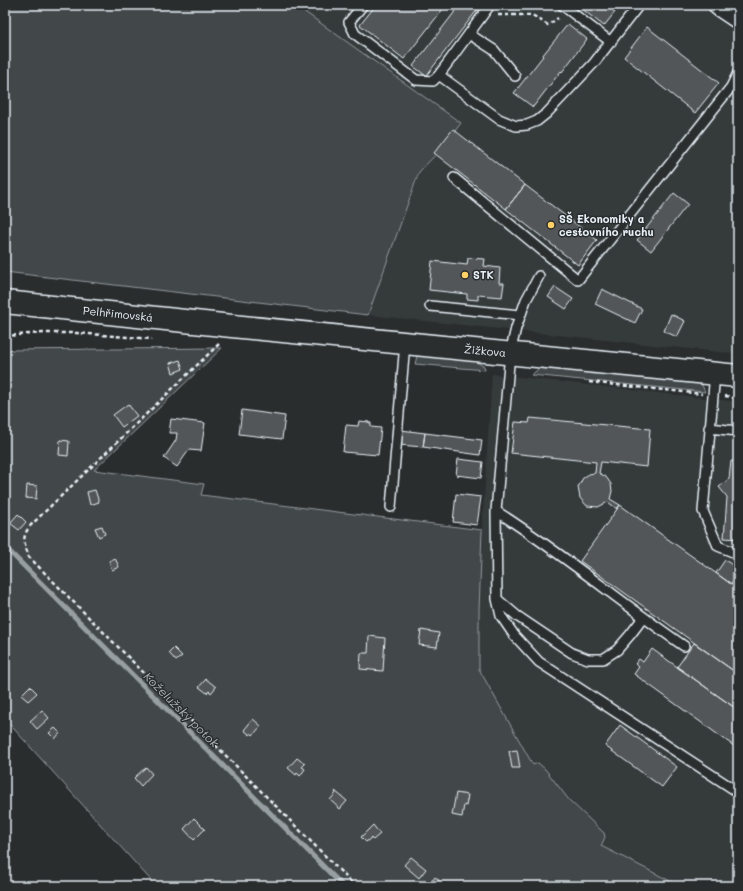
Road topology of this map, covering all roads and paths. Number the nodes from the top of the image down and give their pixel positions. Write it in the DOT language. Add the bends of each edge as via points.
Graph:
graph roads {
  1 [pos="363,5"];
  2 [pos="490,5"];
  3 [pos="638,5"];
  4 [pos="565,7"];
  5 [pos="483,15"];
  6 [pos="469,34"];
  7 [pos="611,42"];
  8 [pos="738,73"];
  9 [pos="439,75"];
  10 [pos="515,76"];
  11 [pos="454,178"];
  12 [pos="539,276"];
  13 [pos="5,302"];
  14 [pos="430,306"];
  15 [pos="520,315"];
  16 [pos="226,335"];
  17 [pos="5,336"];
  18 [pos="156,339"];
  19 [pos="212,343"];
  20 [pos="405,344"];
  21 [pos="510,353"];
  22 [pos="715,373"];
  23 [pos="738,376"];
  24 [pos="587,382"];
  25 [pos="712,395"];
  26 [pos="738,398"];
  27 [pos="709,428"];
  28 [pos="738,431"];
  29 [pos="391,507"];
  30 [pos="496,511"];
  31 [pos="738,554"];
  32 [pos="497,599"];
  33 [pos="643,618"];
  34 [pos="684,646"];
  35 [pos="738,792"];
  36 [pos="355,886"];
  1 -- 9 [label="lane" via="349,22 355,34 416,80 433,82"];
  2 -- 5 [label="lane"];
  3 -- 7 [label="lane"];
  4 -- 5 [label="path" via="548,25 532,15"];
  4 -- 7 [label="lane"];
  5 -- 6 [label="lane"];
  6 -- 9 [label="lane"];
  6 -- 10 [label="lane" via="494,50"];
  7 -- 9 [label="lane" via="547,113 537,122 527,125 516,126 499,119"];
  8 -- 11 [label="lane" via="731,87 578,280"];
  12 -- 15 [label="lane"];
  13 -- 16 [label="main road, Pelhřimovská"];
  14 -- 15 [label="lane"];
  15 -- 21 [label="lane"];
  16 -- 19 [label="path"];
  16 -- 20 [label="main road, Žižkova"];
  16 -- 36 [label="path" via="31,525 25,532 24,543 29,557"];
  17 -- 18 [label="path" via="77,333"];
  20 -- 21 [label="main road, Žižkova"];
  20 -- 29 [label="lane"];
  21 -- 22 [label="main road, Žižkova"];
  21 -- 30 [label="lane"];
  22 -- 23 [label="main road, Žižkova"];
  22 -- 25 [label="lane"];
  24 -- 25 [label="path"];
  25 -- 26 [label="path"];
  25 -- 27 [label="lane"];
  27 -- 28 [label="lane"];
  27 -- 31 [label="lane" via="703,511 718,546"];
  30 -- 32 [label="lane"];
  30 -- 33 [label="lane"];
  32 -- 33 [label="lane" via="517,616 572,653 588,659 603,659 617,650"];
  32 -- 35 [label="lane" via="501,616 514,635 539,662"];
  33 -- 34 [label="lane"];
}
